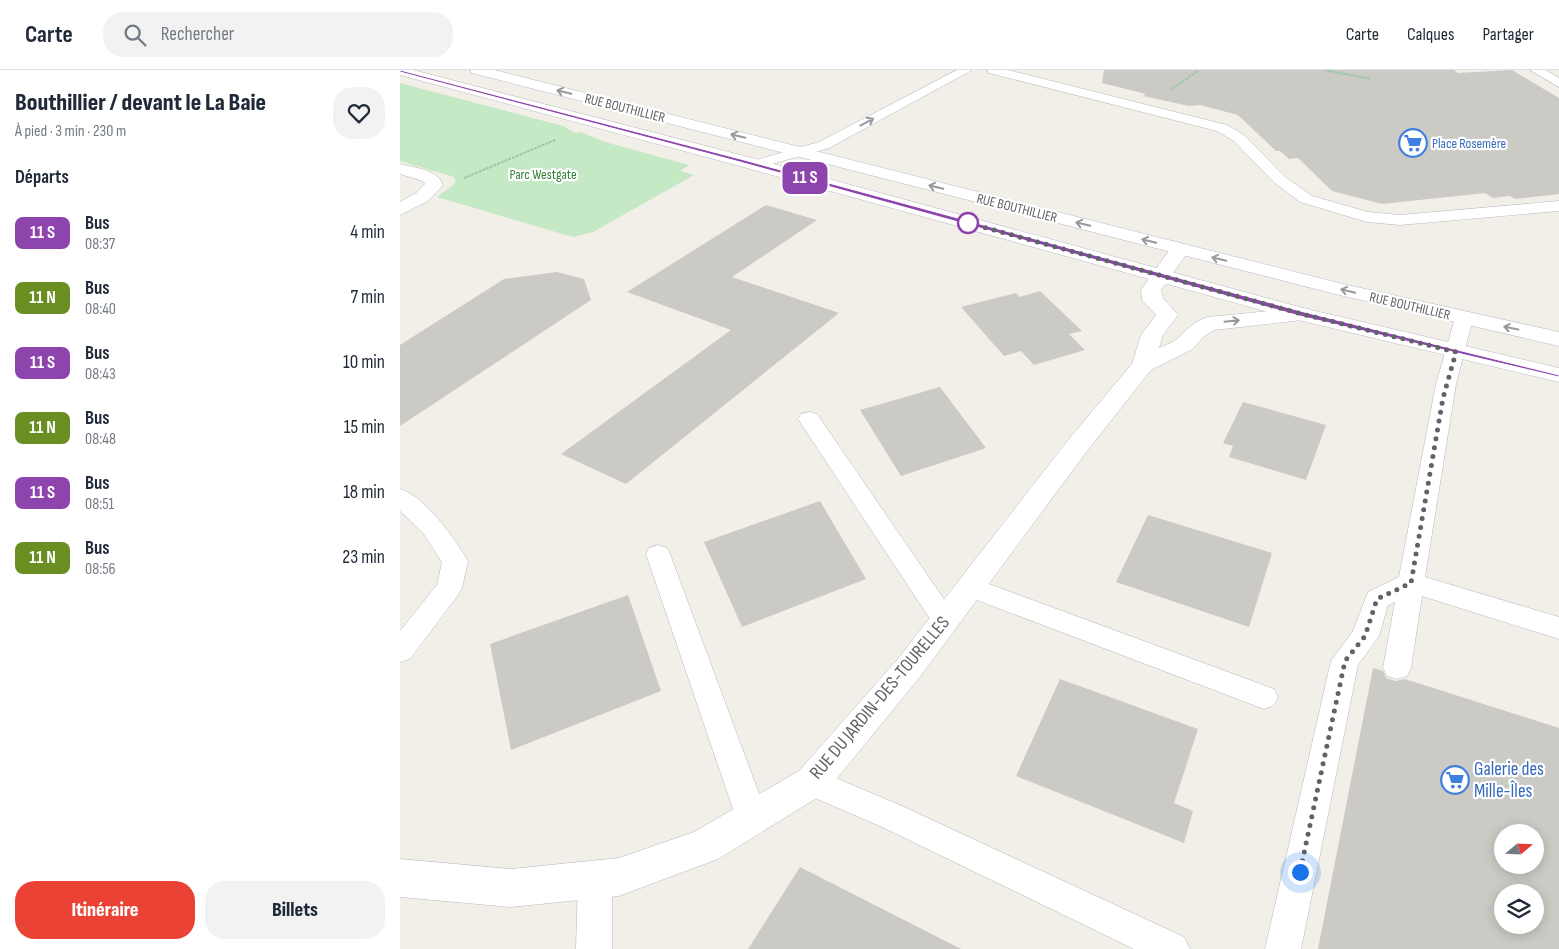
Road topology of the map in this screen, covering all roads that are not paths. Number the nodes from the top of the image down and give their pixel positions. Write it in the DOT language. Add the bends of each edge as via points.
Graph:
graph roads {
  1 [pos="477,70"];
  2 [pos="966,70"];
  3 [pos="993,70"];
  4 [pos="1536,70"];
  5 [pos="400,71"];
  6 [pos="1063,75"];
  7 [pos="1559,83"];
  8 [pos="1047,84"];
  9 [pos="808,136"];
  10 [pos="793,150"];
  11 [pos="754,165"];
  12 [pos="400,168"];
  13 [pos="1559,206"];
  14 [pos="400,209"];
  15 [pos="1180,249"];
  16 [pos="1159,276"];
  17 [pos="1165,311"];
  18 [pos="1302,314"];
  19 [pos="1464,318"];
  20 [pos="1208,324"];
  21 [pos="1559,338"];
  22 [pos="1456,352"];
  23 [pos="1143,365"];
  24 [pos="1559,375"];
  25 [pos="809,418"];
  26 [pos="400,497"];
  27 [pos="658,554"];
  28 [pos="1411,583"];
  29 [pos="970,587"];
  30 [pos="945,621"];
  31 [pos="1559,628"];
  32 [pos="400,651"];
  33 [pos="1397,668"];
  34 [pos="1264,697"];
  35 [pos="812,782"];
  36 [pos="752,818"];
  37 [pos="400,878"];
  38 [pos="596,879"];
  39 [pos="594,949"];
  40 [pos="1172,949"];
  41 [pos="1283,949"];
  10 -- 1 [label="street, RUE BOUTHILLIER, one-way"];
  10 -- 2 [label="lane, one-way" via="824,145"];
  3 -- 8 [label="lane"];
  4 -- 7 [label="lane"];
  5 -- 11 [label="street, RUE BOUTHILLIER"];
  6 -- 8 [label="lane"];
  8 -- 13 [label="lane" via="1222,128 1239,138 1280,180 1306,199 1366,217 1400,220"];
  9 -- 10 [label="lane"];
  10 -- 11 [label="lane"];
  15 -- 10 [label="street, RUE BOUTHILLIER, one-way"];
  11 -- 16 [label="street, RUE BOUTHILLIER"];
  12 -- 14 [label="street" via="429,177 434,185 422,197"];
  15 -- 16 [label="street"];
  19 -- 15 [label="street, RUE BOUTHILLIER, one-way"];
  16 -- 17 [label="street" via="1150,290"];
  16 -- 18 [label="street, RUE BOUTHILLIER"];
  17 -- 20 [label="street" via="1190,314"];
  17 -- 23 [label="street, RUE DU JARDIN-DES-TOURELLES" via="1168,315 1152,335"];
  20 -- 18 [label="street, one-way"];
  18 -- 22 [label="street, RUE BOUTHILLIER"];
  21 -- 19 [label="street, RUE BOUTHILLIER, one-way"];
  19 -- 22 [label="lane"];
  20 -- 23 [label="street, RUE DU JARDIN-DES-TOURELLES" via="1185,344"];
  22 -- 24 [label="street, RUE BOUTHILLIER"];
  22 -- 28 [label="lane" via="1443,398"];
  23 -- 29 [label="street, RUE DU JARDIN-DES-TOURELLES"];
  25 -- 30 [label="lane"];
  26 -- 32 [label="lane" via="432,527 456,561 450,588"];
  27 -- 36 [label="lane"];
  28 -- 31 [label="lane"];
  28 -- 33 [label="lane"];
  28 -- 41 [label="lane" via="1377,599 1365,636 1345,661"];
  29 -- 30 [label="street, RUE DU JARDIN-DES-TOURELLES"];
  29 -- 34 [label="lane"];
  30 -- 35 [label="street, RUE DU JARDIN-DES-TOURELLES"];
  35 -- 36 [label="street, RUE DU JARDIN-DES-TOURELLES"];
  35 -- 40 [label="lane"];
  36 -- 38 [label="street, RUE DU JARDIN-DES-TOURELLES" via="705,846 619,877"];
  37 -- 38 [label="street, RUE DU JARDIN-DES-TOURELLES" via="510,888"];
  38 -- 39 [label="lane"];
}
